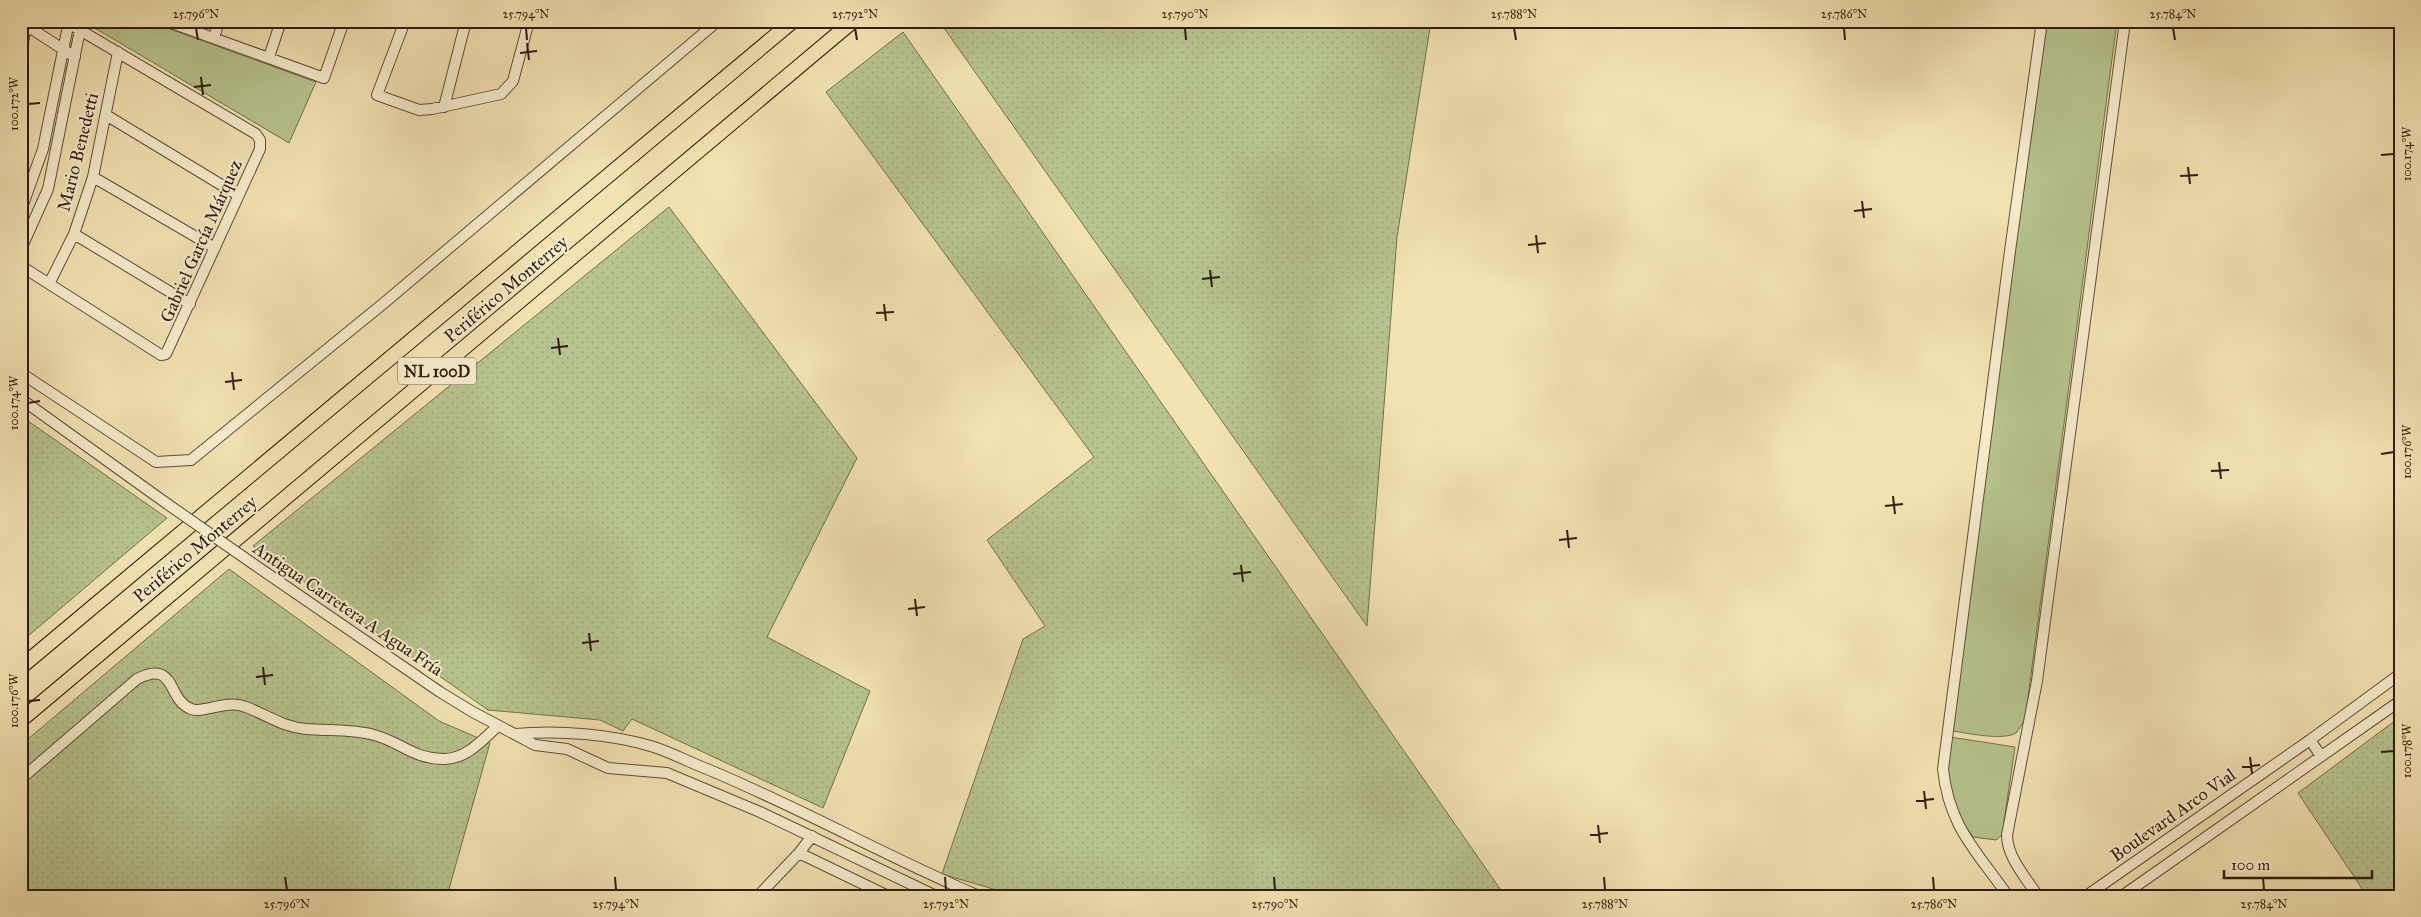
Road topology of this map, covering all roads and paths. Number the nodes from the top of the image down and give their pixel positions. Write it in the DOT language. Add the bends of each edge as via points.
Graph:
graph roads {
  1 [pos="166,21"];
  2 [pos="219,21"];
  3 [pos="282,21"];
  4 [pos="344,21"];
  5 [pos="406,21"];
  6 [pos="466,21"];
  7 [pos="529,21"];
  8 [pos="718,21"];
  9 [pos="793,21"];
  10 [pos="853,21"];
  11 [pos="2042,21"];
  12 [pos="2125,21"];
  13 [pos="68,22"];
  14 [pos="23,24"];
  15 [pos="82,26"];
  16 [pos="214,38"];
  17 [pos="62,50"];
  18 [pos="21,52"];
  19 [pos="118,52"];
  20 [pos="75,57"];
  21 [pos="269,58"];
  22 [pos="444,107"];
  23 [pos="106,115"];
  24 [pos="93,176"];
  25 [pos="238,195"];
  26 [pos="22,205"];
  27 [pos="38,216"];
  28 [pos="74,234"];
  29 [pos="215,248"];
  30 [pos="21,249"];
  31 [pos="21,266"];
  32 [pos="49,284"];
  33 [pos="190,304"];
  34 [pos="21,373"];
  35 [pos="21,399"];
  36 [pos="21,667"];
  37 [pos="2400,674"];
  38 [pos="2400,701"];
  39 [pos="21,720"];
  40 [pos="498,726"];
  41 [pos="514,734"];
  42 [pos="2310,740"];
  43 [pos="2321,756"];
  44 [pos="21,780"];
  45 [pos="812,836"];
  46 [pos="799,853"];
  47 [pos="758,896"];
  48 [pos="888,896"];
  49 [pos="936,896"];
  50 [pos="979,896"];
  51 [pos="2008,896"];
  52 [pos="2038,896"];
  53 [pos="2086,896"];
  54 [pos="2122,896"];
  1 -- 16 [label="street"];
  2 -- 16 [label="street"];
  3 -- 21 [label="street"];
  4 -- 21 [label="street" via="324,78"];
  5 -- 22 [label="street" via="377,95 419,110"];
  6 -- 22 [label="street"];
  7 -- 22 [label="street" via="509,88 501,94"];
  8 -- 34 [label="street" via="384,303 191,460 156,462"];
  9 -- 36 [label="highway, Periférico Monterrey / NL 100D"];
  10 -- 39 [label="highway, Periférico Monterrey / NL 100D"];
  11 -- 51 [label="street" via="1943,769 1945,791 1956,823"];
  12 -- 52 [label="street" via="2037,681 2007,834 2011,854"];
  13 -- 15 [label="street"];
  13 -- 17 [label="street"];
  14 -- 17 [label="street"];
  14 -- 18 [label="street"];
  15 -- 19 [label="street"];
  15 -- 20 [label="street"];
  16 -- 21 [label="street"];
  17 -- 20 [label="street"];
  17 -- 26 [label="street" via="43,149"];
  19 -- 23 [label="street, Mario Benedetti"];
  19 -- 25 [label="street, Gabriel García Márquez" via="256,134 260,149"];
  20 -- 27 [label="street" via="53,168"];
  23 -- 24 [label="street, Mario Benedetti"];
  23 -- 25 [label="street"];
  24 -- 28 [label="street, Mario Benedetti"];
  24 -- 29 [label="street"];
  25 -- 29 [label="street, Gabriel García Márquez"];
  26 -- 27 [label="street"];
  27 -- 30 [label="street"];
  28 -- 32 [label="street, Mario Benedetti"];
  28 -- 33 [label="street"];
  29 -- 33 [label="street, Gabriel García Márquez"];
  31 -- 32 [label="street"];
  32 -- 33 [label="street, Gabriel García Márquez" via="161,355 170,350"];
  35 -- 40 [label="street, Antigua Carretera A Agua Fría, bridge" via="440,692"];
  37 -- 42 [label="street, Boulevard Arco Vial"];
  38 -- 43 [label="street, Boulevard Arco Vial"];
  40 -- 41 [label="street, Antigua Carretera A Agua Fría"];
  40 -- 44 [label="street" via="470,752 443,760 411,753 377,735 355,730 306,729 283,724 245,706 228,704 190,709 183,704 166,677 148,673"];
  41 -- 45 [label="street, Antigua Carretera A Agua Fría" via="535,745 567,749 608,768 667,773"];
  41 -- 50 [label="street, Antigua Carretera A Agua Fría" via="571,734 653,747 751,787 922,872"];
  42 -- 43 [label="street"];
  42 -- 53 [label="street, Boulevard Arco Vial"];
  43 -- 54 [label="street, Boulevard Arco Vial"];
  45 -- 46 [label="street"];
  45 -- 49 [label="street, Antigua Carretera A Agua Fría"];
  46 -- 47 [label="street"];
  46 -- 48 [label="street"];
}
